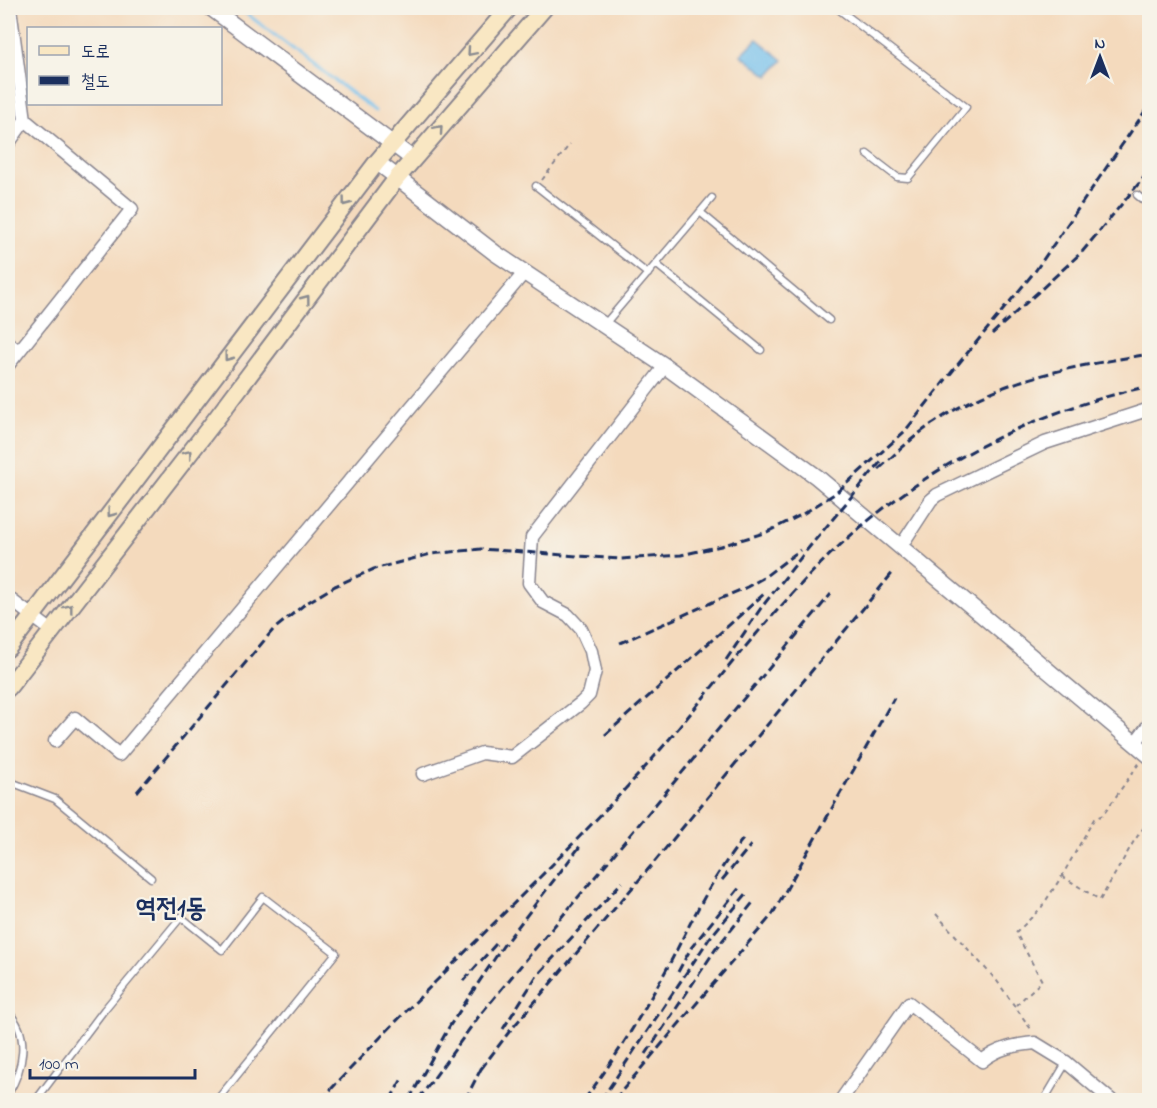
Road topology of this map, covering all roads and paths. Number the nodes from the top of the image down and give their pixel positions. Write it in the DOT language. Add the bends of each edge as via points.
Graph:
graph roads {
  1 [pos="10,8"];
  2 [pos="211,8"];
  3 [pos="509,8"];
  4 [pos="544,8"];
  5 [pos="837,8"];
  6 [pos="25,120"];
  7 [pos="392,143"];
  8 [pos="8,144"];
  9 [pos="570,144"];
  10 [pos="867,154"];
  11 [pos="413,159"];
  12 [pos="377,162"];
  13 [pos="397,178"];
  14 [pos="536,186"];
  15 [pos="1137,195"];
  16 [pos="712,198"];
  17 [pos="1149,206"];
  18 [pos="700,212"];
  19 [pos="656,264"];
  20 [pos="524,273"];
  21 [pos="648,274"];
  22 [pos="829,320"];
  23 [pos="604,325"];
  24 [pos="8,343"];
  25 [pos="761,350"];
  26 [pos="19,351"];
  27 [pos="8,365"];
  28 [pos="665,366"];
  29 [pos="1149,409"];
  30 [pos="901,546"];
  31 [pos="11,600"];
  32 [pos="32,616"];
  33 [pos="52,631"];
  34 [pos="8,648"];
  35 [pos="8,688"];
  36 [pos="1149,723"];
  37 [pos="55,741"];
  38 [pos="1143,751"];
  39 [pos="423,774"];
  40 [pos="8,781"];
  41 [pos="1149,819"];
  42 [pos="1062,876"];
  43 [pos="151,878"];
  44 [pos="936,914"];
  45 [pos="1016,1005"];
  46 [pos="8,1012"];
  47 [pos="1035,1043"];
  48 [pos="1066,1062"];
  49 [pos="8,1094"];
  50 [pos="36,1101"];
  51 [pos="217,1101"];
  52 [pos="842,1101"];
  53 [pos="1044,1101"];
  54 [pos="1111,1101"];
  1 -- 6 [label="street"];
  2 -- 7 [label="street"];
  3 -- 7 [label="main road, one-way"];
  11 -- 4 [label="main road, one-way"];
  5 -- 10 [label="lane" via="966,107 908,178 897,177"];
  6 -- 8 [label="street"];
  6 -- 26 [label="street" via="132,209"];
  7 -- 11 [label="street"];
  7 -- 12 [label="main road"];
  9 -- 14 [label="path"];
  11 -- 13 [label="main road"];
  12 -- 13 [label="street"];
  12 -- 32 [label="main road, one-way"];
  13 -- 20 [label="street"];
  33 -- 13 [label="main road, one-way"];
  14 -- 21 [label="lane"];
  15 -- 17 [label="lane"];
  16 -- 18 [label="lane"];
  18 -- 19 [label="lane"];
  18 -- 22 [label="lane"];
  19 -- 21 [label="lane"];
  19 -- 25 [label="lane"];
  20 -- 23 [label="street"];
  20 -- 37 [label="street" via="120,755 75,718"];
  21 -- 23 [label="lane"];
  23 -- 28 [label="street"];
  24 -- 26 [label="street"];
  26 -- 27 [label="street"];
  28 -- 30 [label="street" via="817,477"];
  28 -- 39 [label="street" via="532,537 529,583 543,602 567,615 581,629 595,671 589,695 512,757 482,753"];
  29 -- 30 [label="street" via="1045,443 937,495"];
  30 -- 38 [label="street"];
  31 -- 32 [label="street"];
  32 -- 33 [label="street"];
  32 -- 34 [label="main road"];
  33 -- 35 [label="main road"];
  36 -- 38 [label="street"];
  38 -- 42 [label="path" via="1103,815 1094,819"];
  40 -- 43 [label="lane" via="55,799"];
  41 -- 42 [label="path" via="1100,900"];
  42 -- 45 [label="path" via="1041,908 1016,933 1042,981"];
  44 -- 45 [label="path"];
  45 -- 47 [label="path" via="1033,1030"];
  46 -- 49 [label="lane" via="20,1031 23,1056"];
  47 -- 48 [label="street"];
  47 -- 52 [label="street" via="1003,1048 982,1061 909,1003"];
  48 -- 53 [label="lane"];
  48 -- 54 [label="street"];
  50 -- 51 [label="lane" via="104,1010 181,918 222,950 263,897 336,953"];
}
